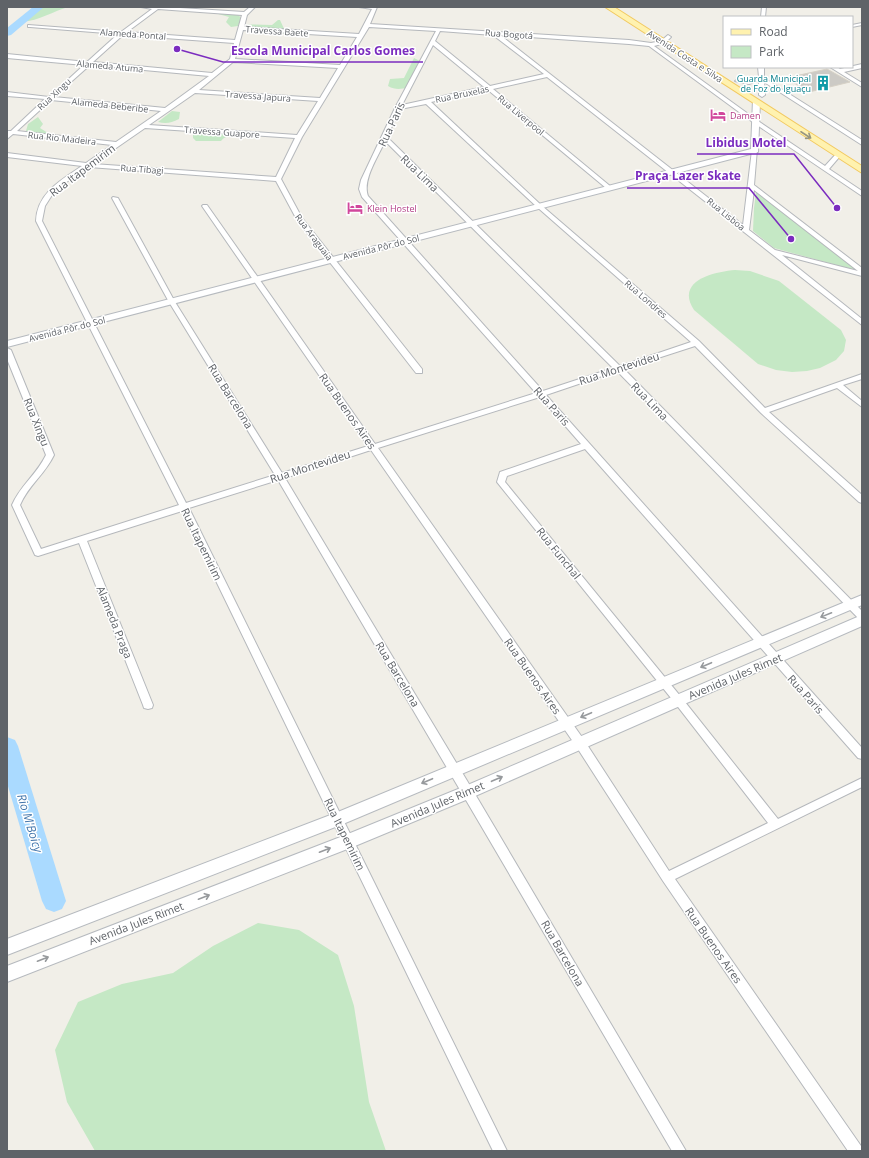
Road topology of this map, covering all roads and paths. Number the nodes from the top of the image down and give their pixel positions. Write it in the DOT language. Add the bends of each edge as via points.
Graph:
graph roads {
  1 [pos="143,7"];
  2 [pos="253,7"];
  3 [pos="361,7"];
  4 [pos="374,7"];
  5 [pos="609,7"];
  6 [pos="622,7"];
  7 [pos="157,8"];
  8 [pos="245,14"];
  9 [pos="367,25"];
  10 [pos="30,26"];
  11 [pos="241,28"];
  12 [pos="439,29"];
  13 [pos="122,33"];
  14 [pos="494,33"];
  15 [pos="361,36"];
  16 [pos="656,37"];
  17 [pos="645,39"];
  18 [pos="666,40"];
  19 [pos="237,42"];
  20 [pos="433,42"];
  21 [pos="629,42"];
  22 [pos="650,45"];
  23 [pos="7,56"];
  24 [pos="232,60"];
  25 [pos="87,63"];
  26 [pos="862,66"];
  27 [pos="341,67"];
  28 [pos="761,68"];
  29 [pos="835,68"];
  30 [pos="840,71"];
  31 [pos="214,75"];
  32 [pos="548,75"];
  33 [pos="761,78"];
  34 [pos="738,81"];
  35 [pos="862,85"];
  36 [pos="489,88"];
  37 [pos="194,91"];
  38 [pos="7,94"];
  39 [pos="48,98"];
  40 [pos="759,99"];
  41 [pos="322,100"];
  42 [pos="427,102"];
  43 [pos="398,108"];
  44 [pos="166,110"];
  45 [pos="774,114"];
  46 [pos="756,122"];
  47 [pos="145,126"];
  48 [pos="9,134"];
  49 [pos="299,137"];
  50 [pos="385,138"];
  51 [pos="862,142"];
  52 [pos="118,144"];
  53 [pos="755,150"];
  54 [pos="7,155"];
  55 [pos="838,155"];
  56 [pos="862,161"];
  57 [pos="89,165"];
  58 [pos="826,169"];
  59 [pos="862,170"];
  60 [pos="672,171"];
  61 [pos="278,179"];
  62 [pos="751,185"];
  63 [pos="608,187"];
  64 [pos="862,194"];
  65 [pos="115,198"];
  66 [pos="205,206"];
  67 [pos="539,206"];
  68 [pos="472,224"];
  69 [pos="746,230"];
  70 [pos="405,241"];
  71 [pos="773,251"];
  72 [pos="331,260"];
  73 [pos="862,271"];
  74 [pos="862,274"];
  75 [pos="256,279"];
  76 [pos="172,302"];
  77 [pos="91,323"];
  78 [pos="862,323"];
  79 [pos="696,343"];
  80 [pos="7,344"];
  81 [pos="7,350"];
  82 [pos="618,368"];
  83 [pos="419,371"];
  84 [pos="862,376"];
  85 [pos="838,385"];
  86 [pos="541,394"];
  87 [pos="862,405"];
  88 [pos="764,411"];
  89 [pos="588,445"];
  90 [pos="372,446"];
  91 [pos="280,476"];
  92 [pos="862,500"];
  93 [pos="184,507"];
  94 [pos="82,539"];
  95 [pos="38,553"];
  96 [pos="856,602"];
  97 [pos="862,617"];
  98 [pos="862,620"];
  99 [pos="760,642"];
  100 [pos="775,659"];
  101 [pos="664,683"];
  102 [pos="678,700"];
  103 [pos="148,705"];
  104 [pos="566,724"];
  105 [pos="580,743"];
  106 [pos="862,755"];
  107 [pos="455,770"];
  108 [pos="862,782"];
  109 [pos="468,792"];
  110 [pos="338,819"];
  111 [pos="776,825"];
  112 [pos="349,841"];
  113 [pos="667,878"];
  114 [pos="7,947"];
  115 [pos="7,974"];
  116 [pos="500,1151"];
  117 [pos="679,1151"];
  118 [pos="856,1151"];
  1 -- 7 [label="street"];
  2 -- 8 [label="street"];
  3 -- 4 [label="street"];
  4 -- 9 [label="street"];
  5 -- 16 [label="main road, Avenida Costa e Silva"];
  6 -- 18 [label="main road, Avenida Costa e Silva"];
  7 -- 8 [label="street"];
  7 -- 13 [label="street, Rua Xingu"];
  8 -- 11 [label="street"];
  9 -- 12 [label="street, Rua Bogotá"];
  9 -- 15 [label="street"];
  10 -- 13 [label="street, Alameda Pontal"];
  11 -- 15 [label="street, Travessa Baete"];
  11 -- 19 [label="street"];
  12 -- 14 [label="street, Rua Bogotá"];
  12 -- 20 [label="street, Rua Paris"];
  13 -- 19 [label="street, Alameda Pontal"];
  13 -- 25 [label="street, Rua Xingu"];
  14 -- 21 [label="street, Rua Bogotá"];
  14 -- 32 [label="street, Rua Lisboa"];
  15 -- 27 [label="street"];
  16 -- 17 [label="street"];
  16 -- 18 [label="main road, Avenida Costa e Silva"];
  17 -- 21 [label="street"];
  17 -- 22 [label="street"];
  18 -- 22 [label="street"];
  18 -- 34 [label="main road, Avenida Costa e Silva"];
  18 -- 40 [label="main road, Avenida Costa e Silva"];
  19 -- 24 [label="street"];
  20 -- 36 [label="street, Rua Liverpool"];
  20 -- 43 [label="street, Rua Paris"];
  21 -- 22 [label="street, Rua Bogotá"];
  22 -- 46 [label="street"];
  23 -- 25 [label="street, Alameda Atuma"];
  24 -- 27 [label="street"];
  24 -- 31 [label="street, Rua Itapemirim"];
  25 -- 31 [label="street, Alameda Atuma"];
  25 -- 39 [label="street, Rua Xingu"];
  26 -- 30 [label="street"];
  27 -- 41 [label="street"];
  28 -- 33 [label="street"];
  29 -- 30 [label="street"];
  30 -- 35 [label="street"];
  31 -- 37 [label="street, Rua Itapemirim"];
  32 -- 36 [label="street, Rua Bruxelas"];
  32 -- 60 [label="street, Rua Lisboa"];
  33 -- 34 [label="street" via="749,82"];
  33 -- 40 [label="street"];
  33 -- 51 [label="street"];
  34 -- 40 [label="main road, Avenida Costa e Silva"];
  36 -- 42 [label="street, Rua Bruxelas"];
  36 -- 63 [label="street, Rua Liverpool"];
  37 -- 41 [label="street, Travessa Japura"];
  37 -- 44 [label="street, Rua Itapemirim"];
  38 -- 39 [label="street, Alameda Beberibe"];
  39 -- 44 [label="street, Alameda Beberibe"];
  39 -- 48 [label="street, Rua Xingu"];
  40 -- 45 [label="main road, Avenida Costa e Silva"];
  40 -- 46 [label="main road" via="755,108"];
  40 -- 56 [label="main road, Avenida Costa e Silva"];
  41 -- 49 [label="street"];
  42 -- 43 [label="street, Rua Bruxelas"];
  42 -- 67 [label="street, Rua Londres"];
  43 -- 50 [label="street, Rua Paris"];
  44 -- 47 [label="street, Rua Itapemirim"];
  45 -- 46 [label="main road" via="762,114"];
  45 -- 55 [label="main road, Avenida Costa e Silva, one-way"];
  46 -- 53 [label="main road"];
  46 -- 58 [label="street"];
  47 -- 49 [label="street, Travessa Guapore"];
  47 -- 52 [label="street, Rua Itapemirim"];
  48 -- 52 [label="street, Rua Rio Madeira"];
  49 -- 61 [label="street"];
  50 -- 68 [label="street, Rua Lima"];
  50 -- 70 [label="street, Rua Paris" via="362,189 365,197"];
  52 -- 57 [label="street, Rua Itapemirim"];
  53 -- 60 [label="main road, Avenida Pôr do Sol"];
  53 -- 62 [label="street"];
  54 -- 57 [label="street, Rua Tibagi"];
  55 -- 58 [label="street"];
  55 -- 59 [label="main road, Avenida Costa e Silva"];
  57 -- 61 [label="street, Rua Tibagi"];
  57 -- 77 [label="street, Rua Itapemirim" via="57,186 45,198 39,210 39,221"];
  58 -- 64 [label="street"];
  60 -- 63 [label="main road, Avenida Pôr do Sol"];
  60 -- 69 [label="street, Rua Lisboa"];
  61 -- 72 [label="street, Rua Araguaia" via="299,219"];
  62 -- 69 [label="street"];
  62 -- 73 [label="street"];
  63 -- 67 [label="main road, Avenida Pôr do Sol"];
  65 -- 76 [label="street, Rua Barcelona"];
  66 -- 75 [label="street, Rua Buenos Aires"];
  67 -- 68 [label="main road, Avenida Pôr do Sol"];
  67 -- 79 [label="street, Rua Londres"];
  68 -- 70 [label="main road, Avenida Pôr do Sol"];
  68 -- 82 [label="street, Rua Lima"];
  69 -- 71 [label="street, Rua Lisboa"];
  70 -- 72 [label="main road, Avenida Pôr do Sol"];
  70 -- 86 [label="street, Rua Paris"];
  71 -- 74 [label="street"];
  71 -- 78 [label="street, Rua Lisboa"];
  72 -- 75 [label="main road, Avenida Pôr do Sol"];
  72 -- 83 [label="street, Rua Araguaia"];
  75 -- 76 [label="main road, Avenida Pôr do Sol"];
  75 -- 90 [label="street, Rua Buenos Aires"];
  76 -- 77 [label="main road, Avenida Pôr do Sol"];
  76 -- 91 [label="street, Rua Barcelona"];
  77 -- 80 [label="main road, Avenida Pôr do Sol"];
  77 -- 93 [label="street, Rua Itapemirim"];
  79 -- 82 [label="street, Rua Montevideu"];
  79 -- 88 [label="street, Rua Londres"];
  81 -- 95 [label="street, Rua Xingu" via="50,455 46,465 19,495 16,504"];
  82 -- 86 [label="street, Rua Montevideu"];
  82 -- 96 [label="street, Rua Lima"];
  84 -- 85 [label="street"];
  85 -- 87 [label="street"];
  85 -- 88 [label="street"];
  86 -- 89 [label="street, Rua Paris"];
  86 -- 90 [label="street, Rua Montevideu"];
  88 -- 92 [label="street, Rua Londres"];
  89 -- 99 [label="street, Rua Paris"];
  89 -- 101 [label="street, Rua Funchal" via="503,474 501,482"];
  90 -- 91 [label="street, Rua Montevideu"];
  90 -- 104 [label="street, Rua Buenos Aires"];
  91 -- 93 [label="street, Rua Montevideu"];
  91 -- 107 [label="street, Rua Barcelona"];
  93 -- 94 [label="street, Rua Montevideu"];
  93 -- 110 [label="street, Rua Itapemirim"];
  94 -- 95 [label="street, Rua Montevideu"];
  94 -- 103 [label="street, Alameda Praga"];
  96 -- 97 [label="street, Rua Lima"];
  96 -- 99 [label="main road, Avenida Jules Rimet, one-way"];
  98 -- 100 [label="main road, Avenida Jules Rimet"];
  99 -- 100 [label="street, Rua Paris"];
  99 -- 101 [label="main road, Avenida Jules Rimet, one-way"];
  100 -- 102 [label="main road, Avenida Jules Rimet"];
  100 -- 106 [label="street, Rua Paris"];
  101 -- 102 [label="street, Rua Funchal"];
  101 -- 104 [label="main road, Avenida Jules Rimet, one-way"];
  102 -- 105 [label="main road, Avenida Jules Rimet"];
  102 -- 111 [label="street, Rua Funchal"];
  104 -- 105 [label="street, Rua Buenos Aires"];
  104 -- 107 [label="main road, Avenida Jules Rimet"];
  109 -- 105 [label="main road, Avenida Jules Rimet, one-way"];
  105 -- 113 [label="street, Rua Buenos Aires"];
  107 -- 109 [label="street, Rua Barcelona"];
  107 -- 110 [label="main road, Avenida Jules Rimet, one-way"];
  108 -- 111 [label="street"];
  109 -- 112 [label="main road, Avenida Jules Rimet"];
  109 -- 117 [label="street, Rua Barcelona"];
  110 -- 112 [label="street, Rua Itapemirim"];
  110 -- 114 [label="main road, Avenida Jules Rimet"];
  111 -- 113 [label="street"];
  115 -- 112 [label="main road, Avenida Jules Rimet, one-way"];
  112 -- 116 [label="street, Rua Itapemirim"];
  113 -- 118 [label="street, Rua Buenos Aires"];
}
